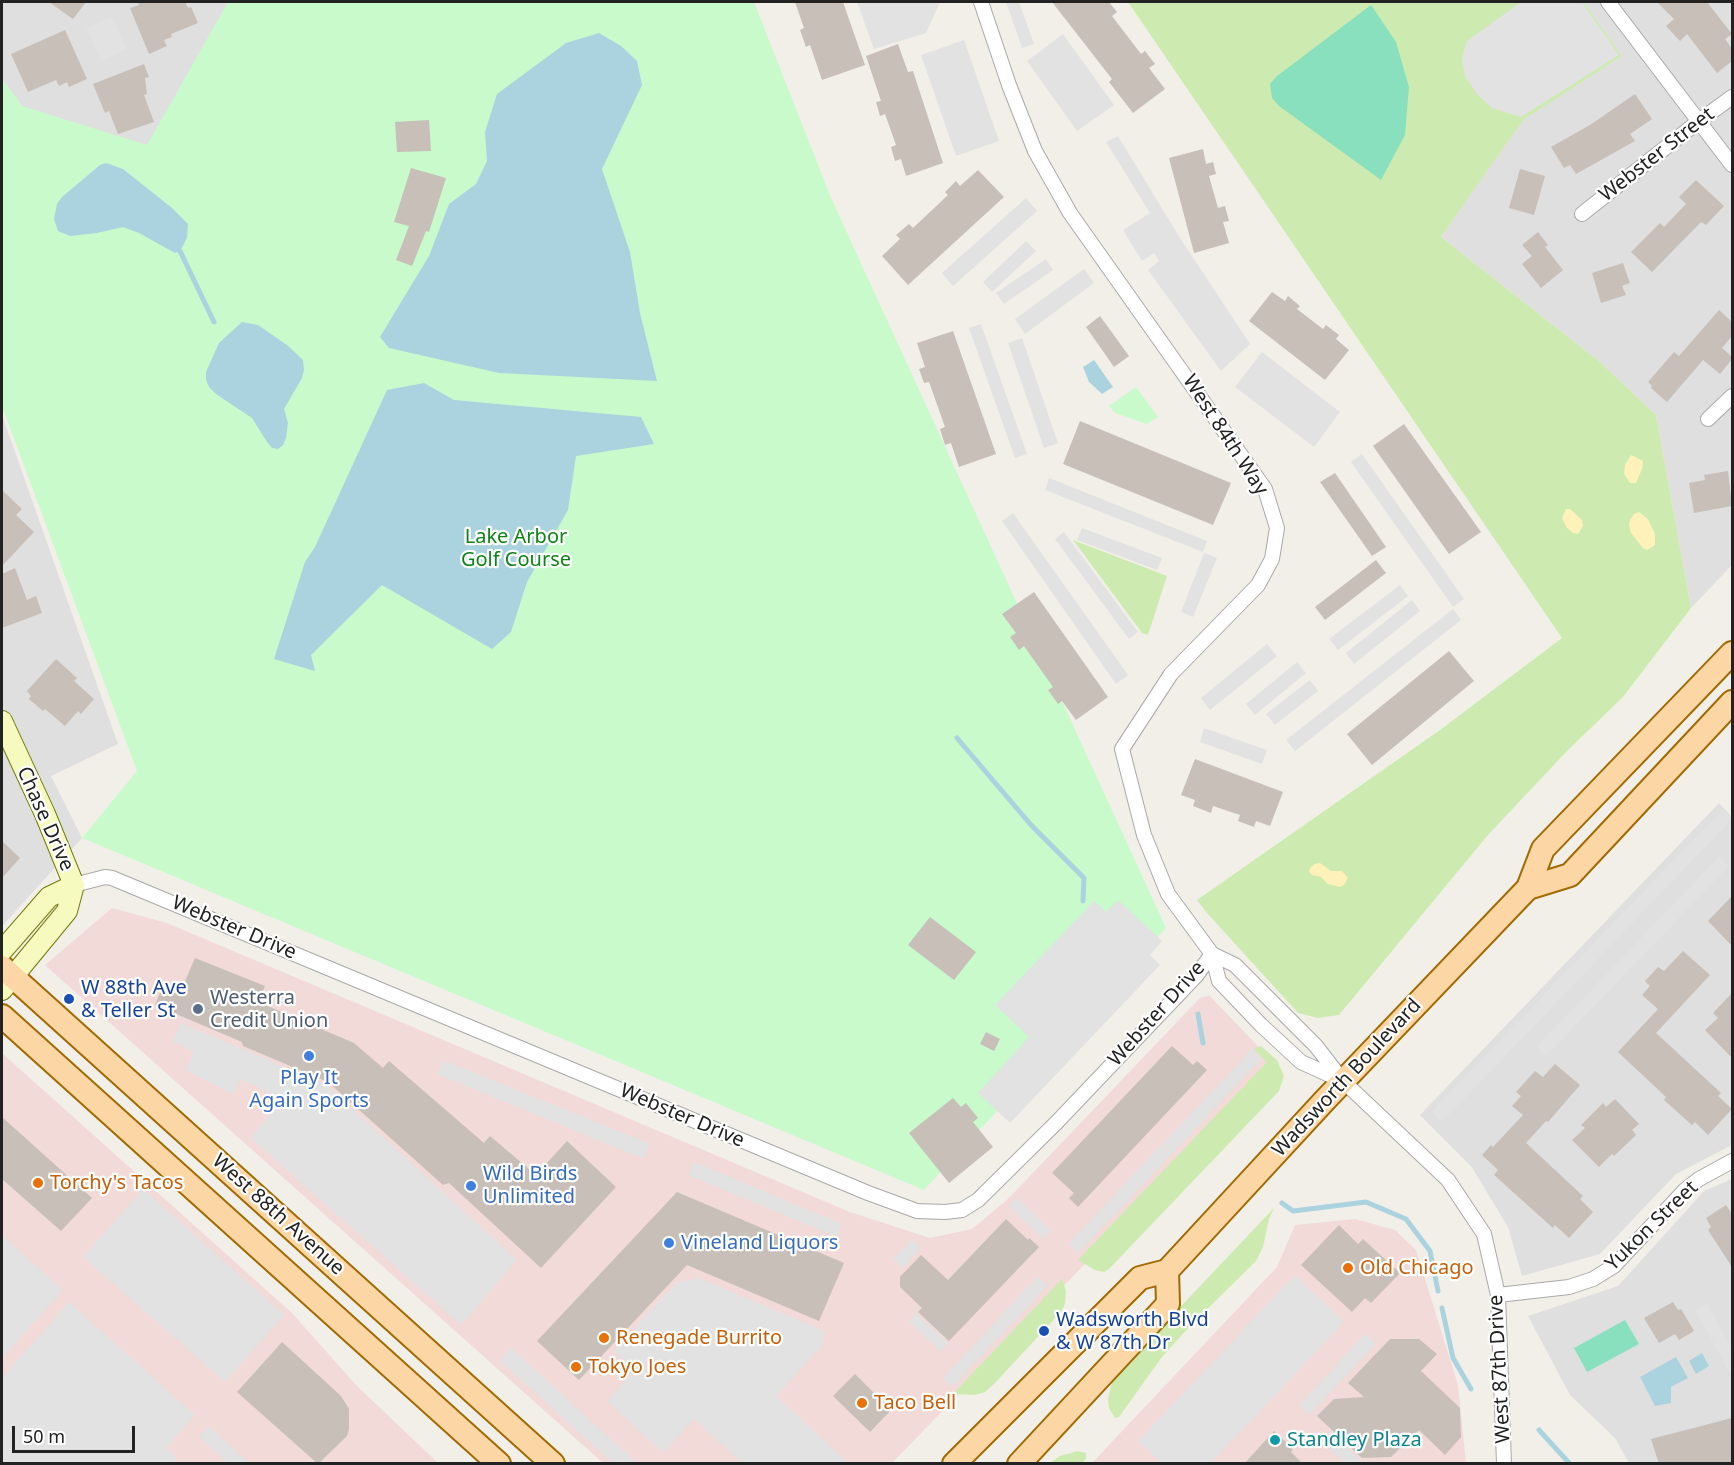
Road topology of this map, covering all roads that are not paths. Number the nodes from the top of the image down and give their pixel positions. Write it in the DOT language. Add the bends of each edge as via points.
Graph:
graph roads {
  1 [pos="981,2"];
  2 [pos="1608,2"];
  3 [pos="1732,97"];
  4 [pos="1699,121"];
  5 [pos="1732,165"];
  6 [pos="1582,214"];
  7 [pos="1732,396"];
  8 [pos="1708,419"];
  9 [pos="1732,653"];
  10 [pos="1732,702"];
  11 [pos="2,721"];
  12 [pos="74,885"];
  13 [pos="1528,888"];
  14 [pos="2,951"];
  15 [pos="1212,954"];
  16 [pos="5,978"];
  17 [pos="2,1016"];
  18 [pos="1342,1081"];
  19 [pos="1732,1161"];
  20 [pos="1167,1271"];
  21 [pos="1498,1295"];
  22 [pos="499,1464"];
  23 [pos="554,1464"];
  24 [pos="954,1464"];
  25 [pos="1019,1464"];
  26 [pos="1504,1464"];
  1 -- 15 [label="street, West 84th Way" via="1035,151 1070,213 1265,489 1276,528 1272,559 1258,585 1171,674 1122,749 1144,836 1168,894"];
  2 -- 4 [label="street"];
  3 -- 4 [label="street, Webster Street"];
  4 -- 5 [label="street"];
  4 -- 6 [label="street, Webster Street"];
  7 -- 8 [label="street"];
  9 -- 13 [label="main road, Wadsworth Boulevard" via="1543,849"];
  10 -- 13 [label="main road, Wadsworth Boulevard" via="1570,875"];
  11 -- 12 [label="street, Chase Drive"];
  12 -- 14 [label="street" via="50,897"];
  12 -- 15 [label="street, Webster Drive" via="112,878 917,1211 962,1210 978,1200 1196,976"];
  12 -- 16 [label="street" via="67,911"];
  13 -- 18 [label="main road, Wadsworth Boulevard"];
  15 -- 18 [label="street, West 84th Way" via="1234,965 1316,1046"];
  15 -- 18 [label="street, West 84th Way" via="1219,981 1261,1025 1301,1062"];
  16 -- 23 [label="main road, West 88th Avenue"];
  17 -- 22 [label="main road, West 88th Avenue"];
  18 -- 20 [label="main road, Wadsworth Boulevard"];
  18 -- 21 [label="street, West 87th Drive" via="1448,1180 1484,1234"];
  19 -- 21 [label="street, Yukon Street" via="1684,1190 1614,1266 1593,1279 1569,1287"];
  20 -- 24 [label="main road" via="1140,1278"];
  20 -- 25 [label="main road" via="1168,1304"];
  21 -- 26 [label="street, West 87th Drive"];
}
